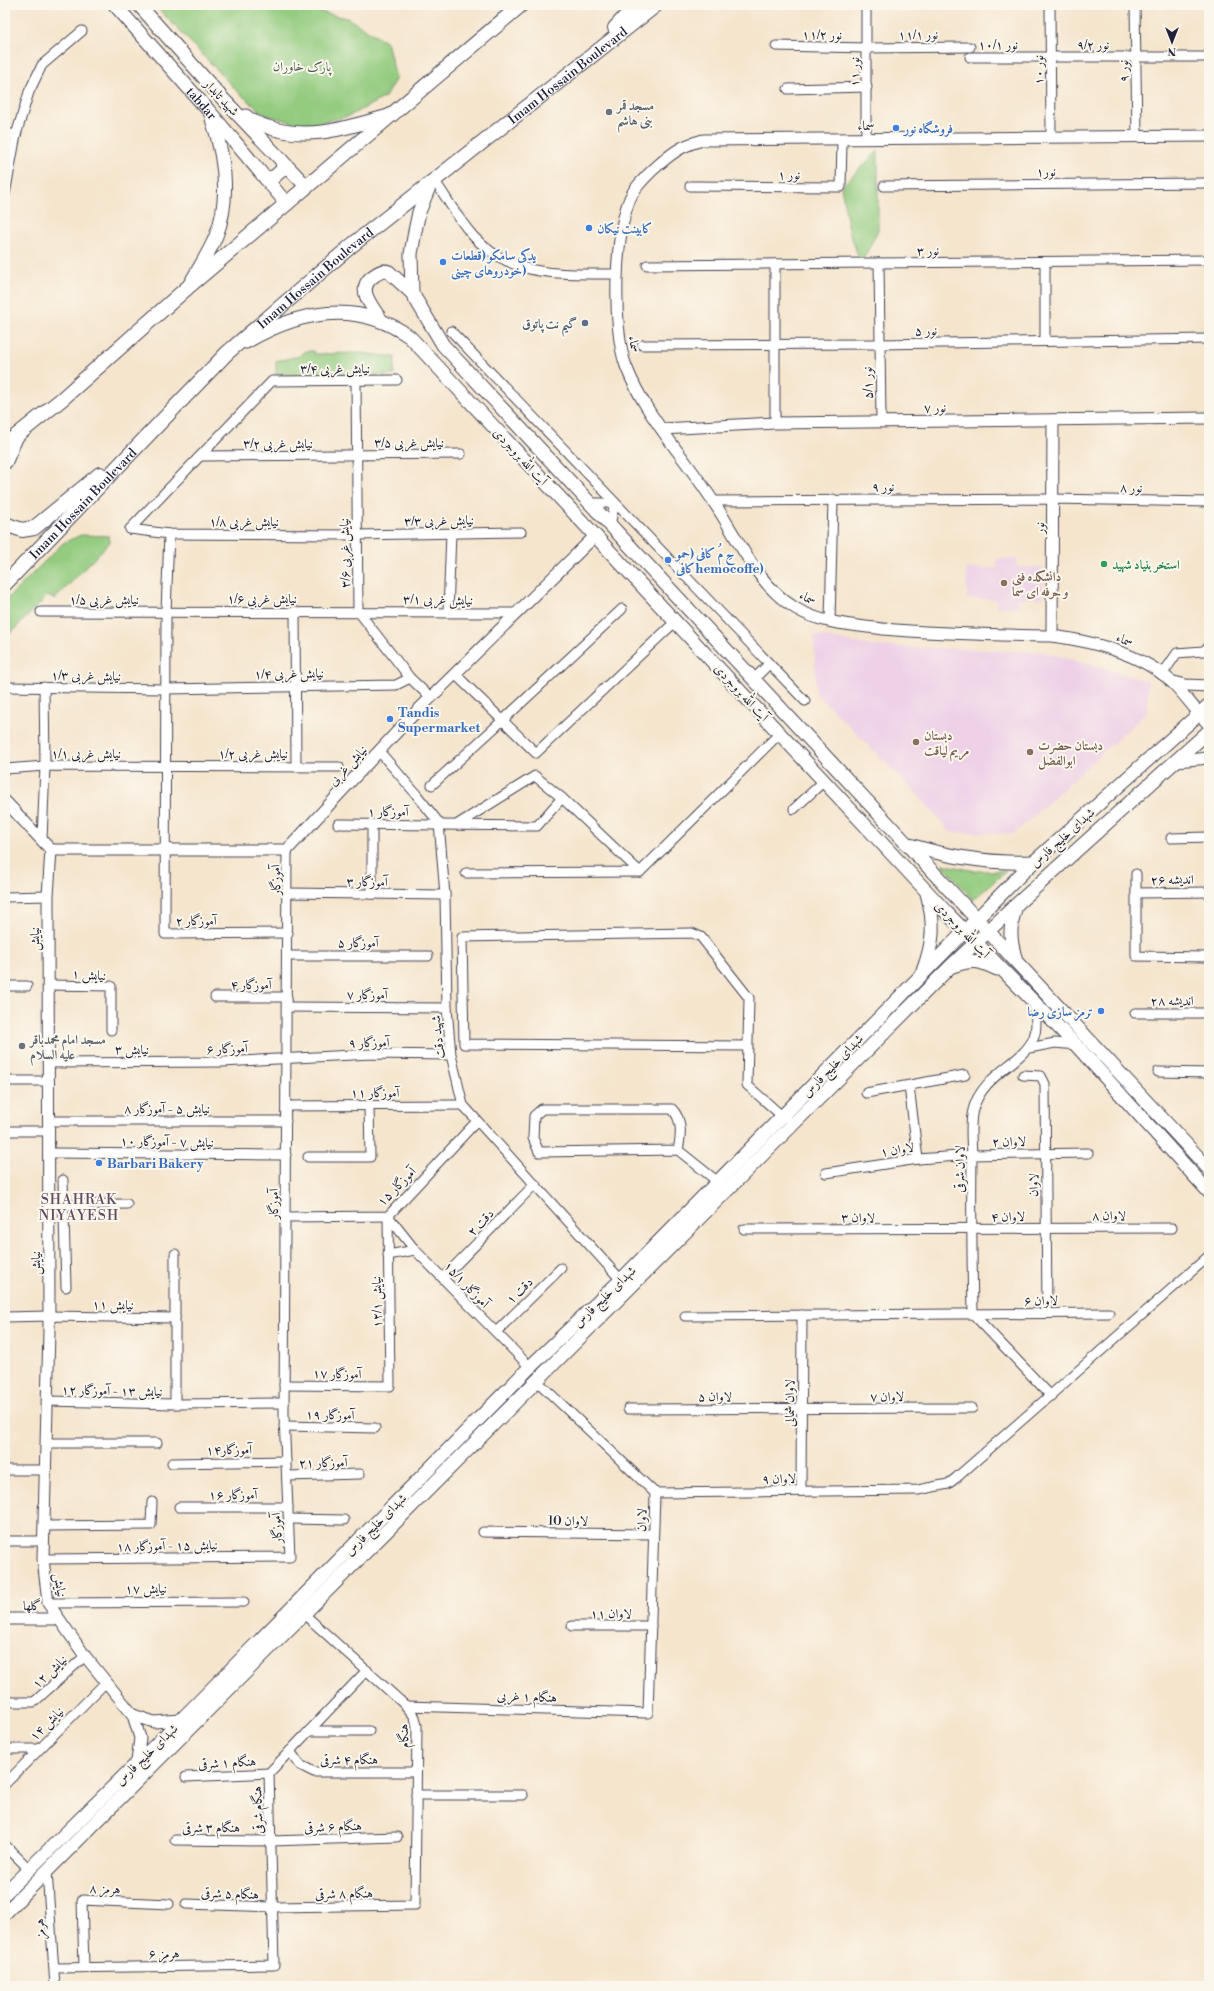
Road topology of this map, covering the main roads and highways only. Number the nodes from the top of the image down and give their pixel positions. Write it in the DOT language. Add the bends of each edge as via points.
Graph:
graph roads {
  1 [pos="114,5"];
  2 [pos="140,5"];
  3 [pos="521,5"];
  4 [pos="636,5"];
  5 [pos="656,5"];
  6 [pos="588,58"];
  7 [pos="223,99"];
  8 [pos="209,111"];
  9 [pos="394,114"];
  10 [pos="282,161"];
  11 [pos="265,178"];
  12 [pos="432,181"];
  13 [pos="307,187"];
  14 [pos="287,204"];
  15 [pos="188,288"];
  16 [pos="412,292"];
  17 [pos="381,320"];
  18 [pos="228,353"];
  19 [pos="158,425"];
  20 [pos="17,435"];
  21 [pos="5,445"];
  22 [pos="5,462"];
  23 [pos="5,524"];
  24 [pos="5,584"];
  25 [pos="1209,705"];
  26 [pos="1209,731"];
  27 [pos="905,843"];
  28 [pos="1034,862"];
  29 [pos="927,891"];
  30 [pos="955,895"];
  31 [pos="1017,904"];
  32 [pos="942,908"];
  33 [pos="977,918"];
  34 [pos="989,930"];
  35 [pos="964,931"];
  36 [pos="976,943"];
  37 [pos="1015,958"];
  38 [pos="951,966"];
  39 [pos="1005,973"];
  40 [pos="921,974"];
  41 [pos="1209,1169"];
  42 [pos="1209,1192"];
  43 [pos="699,1210"];
  44 [pos="400,1499"];
  45 [pos="409,1509"];
  46 [pos="383,1516"];
  47 [pos="393,1525"];
  48 [pos="5,1893"];
  49 [pos="5,1913"];
  1 -- 8 [label="main road, tabdar"];
  2 -- 7 [label="main road, شهید تابدار"];
  3 -- 9 [label="main road"];
  4 -- 6 [label="main road"];
  5 -- 6 [label="main road, Imam Hossain Boulevard"];
  6 -- 12 [label="main road, Imam Hossain Boulevard"];
  7 -- 9 [label="main road" via="252,122 282,132 310,134 336,130"];
  7 -- 10 [label="main road, شهید تابدار"];
  8 -- 11 [label="main road, tabdar"];
  8 -- 15 [label="main road" via="222,155 221,219 216,235"];
  9 -- 13 [label="main road"];
  10 -- 11 [label="main road" via="283,169 274,177"];
  10 -- 13 [label="main road, شهید تابدار"];
  11 -- 14 [label="main road, tabdar"];
  12 -- 16 [label="main road, آیت الله بروجردی" via="414,231 411,254"];
  12 -- 18 [label="main road, Imam Hossain Boulevard" via="351,246"];
  13 -- 14 [label="main road"];
  14 -- 15 [label="main road"];
  15 -- 20 [label="main road" via="62,399"];
  16 -- 17 [label="main road" via="389,272 381,272 372,277 365,286 365,296"];
  16 -- 27 [label="main road, آیت الله بروجردی" via="443,345"];
  17 -- 18 [label="main road, آیت الله بروجردی" via="336,314 302,317 276,326"];
  17 -- 29 [label="main road, آیت الله بروجردی" via="410,337"];
  18 -- 19 [label="main road, Imam Hossain Boulevard"];
  19 -- 23 [label="main road" via="39,525 28,530"];
  19 -- 24 [label="main road, Imam Hossain Boulevard"];
  20 -- 21 [label="main road"];
  20 -- 22 [label="main road"];
  25 -- 28 [label="main road, شهدای خلیج فارس"];
  26 -- 31 [label="main road, شهدای خلیج فارس"];
  27 -- 28 [label="main road" via="953,856 988,861"];
  27 -- 30 [label="main road, آیت الله بروجردی"];
  28 -- 33 [label="main road, شهدای خلیج فارس"];
  29 -- 32 [label="main road, آیت الله بروجردی"];
  29 -- 40 [label="main road" via="933,915 932,938"];
  30 -- 32 [label="main road" via="951,903"];
  30 -- 33 [label="main road, آیت الله بروجردی"];
  31 -- 34 [label="main road, شهدای خلیج فارس"];
  31 -- 37 [label="main road" via="1010,927"];
  32 -- 35 [label="main road, آیت الله بروجردی"];
  33 -- 34 [label="main road, آیت الله بروجردی"];
  33 -- 35 [label="main road, شهدای خلیج فارس"];
  34 -- 36 [label="main road, شهدای خلیج فارس"];
  34 -- 37 [label="main road, آیت الله بروجردی"];
  35 -- 36 [label="main road, آیت الله بروجردی"];
  35 -- 40 [label="main road, شهدای خلیج فارس"];
  36 -- 38 [label="main road, شهدای خلیج فارس"];
  36 -- 39 [label="main road, آیت الله بروجردی"];
  37 -- 41 [label="main road, آیت الله بروجردی"];
  38 -- 39 [label="main road" via="973,960 982,961"];
  38 -- 43 [label="main road, شهدای خلیج فارس"];
  39 -- 42 [label="main road, آیت الله بروجردی" via="1076,1045"];
  40 -- 43 [label="main road, شهدای خلیج فارس" via="718,1182"];
  43 -- 44 [label="main road, شهدای خلیج فارس" via="530,1367"];
  43 -- 45 [label="main road, شهدای خلیج فارس"];
  44 -- 45 [label="main road" via="402,1506"];
  44 -- 46 [label="main road, شهدای خلیج فارس"];
  45 -- 47 [label="main road, شهدای خلیج فارس"];
  46 -- 47 [label="main road" via="390,1518"];
  46 -- 48 [label="main road, شهدای خلیج فارس"];
  47 -- 49 [label="main road, شهدای خلیج فارس"];
}
